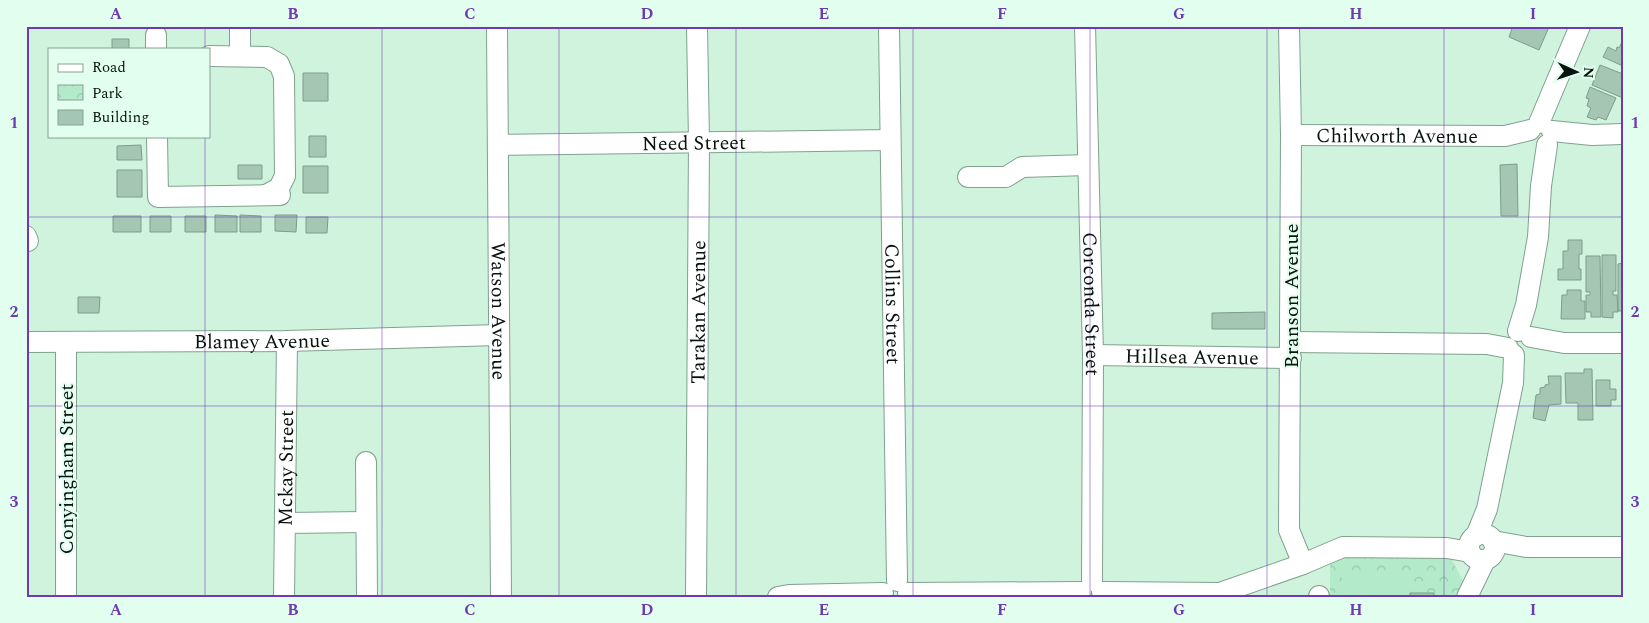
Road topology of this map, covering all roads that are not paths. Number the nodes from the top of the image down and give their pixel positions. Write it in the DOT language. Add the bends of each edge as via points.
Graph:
graph roads {
  1 [pos="240,26"];
  2 [pos="497,26"];
  3 [pos="697,26"];
  4 [pos="889,26"];
  5 [pos="1085,26"];
  6 [pos="1289,26"];
  7 [pos="1580,26"];
  8 [pos="210,56"];
  9 [pos="240,56"];
  10 [pos="1623,134"];
  11 [pos="1291,135"];
  12 [pos="1542,136"];
  13 [pos="157,138"];
  14 [pos="890,140"];
  15 [pos="699,142"];
  16 [pos="498,145"];
  17 [pos="1088,165"];
  18 [pos="968,177"];
  19 [pos="499,335"];
  20 [pos="287,341"];
  21 [pos="26,342"];
  22 [pos="66,342"];
  23 [pos="1623,343"];
  24 [pos="1520,344"];
  25 [pos="1291,350"];
  26 [pos="1093,355"];
  27 [pos="366,462"];
  28 [pos="366,522"];
  29 [pos="285,523"];
  30 [pos="1623,547"];
  31 [pos="1481,548"];
  32 [pos="1303,564"];
  33 [pos="896,592"];
  34 [pos="1092,592"];
  35 [pos="1469,592"];
  36 [pos="66,597"];
  37 [pos="284,597"];
  38 [pos="367,597"];
  39 [pos="501,597"];
  40 [pos="696,597"];
  41 [pos="778,597"];
  1 -- 9 [label="street"];
  2 -- 16 [label="street, Watson Avenue"];
  3 -- 15 [label="street, Tarakan Avenue"];
  4 -- 14 [label="street, Collins Street"];
  5 -- 17 [label="street, Corconda Street"];
  6 -- 11 [label="street, Branson Avenue"];
  7 -- 12 [label="street" via="1551,93"];
  8 -- 9 [label="street"];
  9 -- 13 [label="street" via="267,57 279,64 284,76 285,176 274,195 158,197"];
  10 -- 12 [label="street, Chilworth Avenue"];
  11 -- 12 [label="street, Chilworth Avenue"];
  11 -- 25 [label="street, Branson Avenue"];
  12 -- 24 [label="street" via="1538,237"];
  14 -- 15 [label="street, Need Street"];
  14 -- 33 [label="street, Collins Street"];
  15 -- 16 [label="street, Need Street"];
  15 -- 40 [label="street, Tarakan Avenue"];
  16 -- 19 [label="street, Watson Avenue"];
  17 -- 18 [label="street" via="1022,167 1006,177"];
  17 -- 26 [label="street, Corconda Street"];
  19 -- 20 [label="street, Blamey Avenue"];
  19 -- 39 [label="street, Watson Avenue"];
  20 -- 22 [label="street, Blamey Avenue"];
  20 -- 29 [label="street, Mckay Street"];
  21 -- 22 [label="street, Blamey Avenue"];
  22 -- 36 [label="street, Conyingham Street"];
  23 -- 24 [label="street, Hillsea Avenue"];
  24 -- 25 [label="street, Hillsea Avenue"];
  24 -- 31 [label="street"];
  25 -- 26 [label="street, Hillsea Avenue"];
  25 -- 32 [label="street, Branson Avenue" via="1290,530"];
  26 -- 34 [label="street, Corconda Street"];
  27 -- 28 [label="street"];
  28 -- 29 [label="street"];
  28 -- 38 [label="street"];
  29 -- 37 [label="street, Mckay Street"];
  30 -- 31 [label="street"];
  31 -- 32 [label="street" via="1343,547"];
  31 -- 35 [label="street"];
  32 -- 34 [label="street" via="1220,593"];
  33 -- 34 [label="street"];
  33 -- 41 [label="street"];
}
